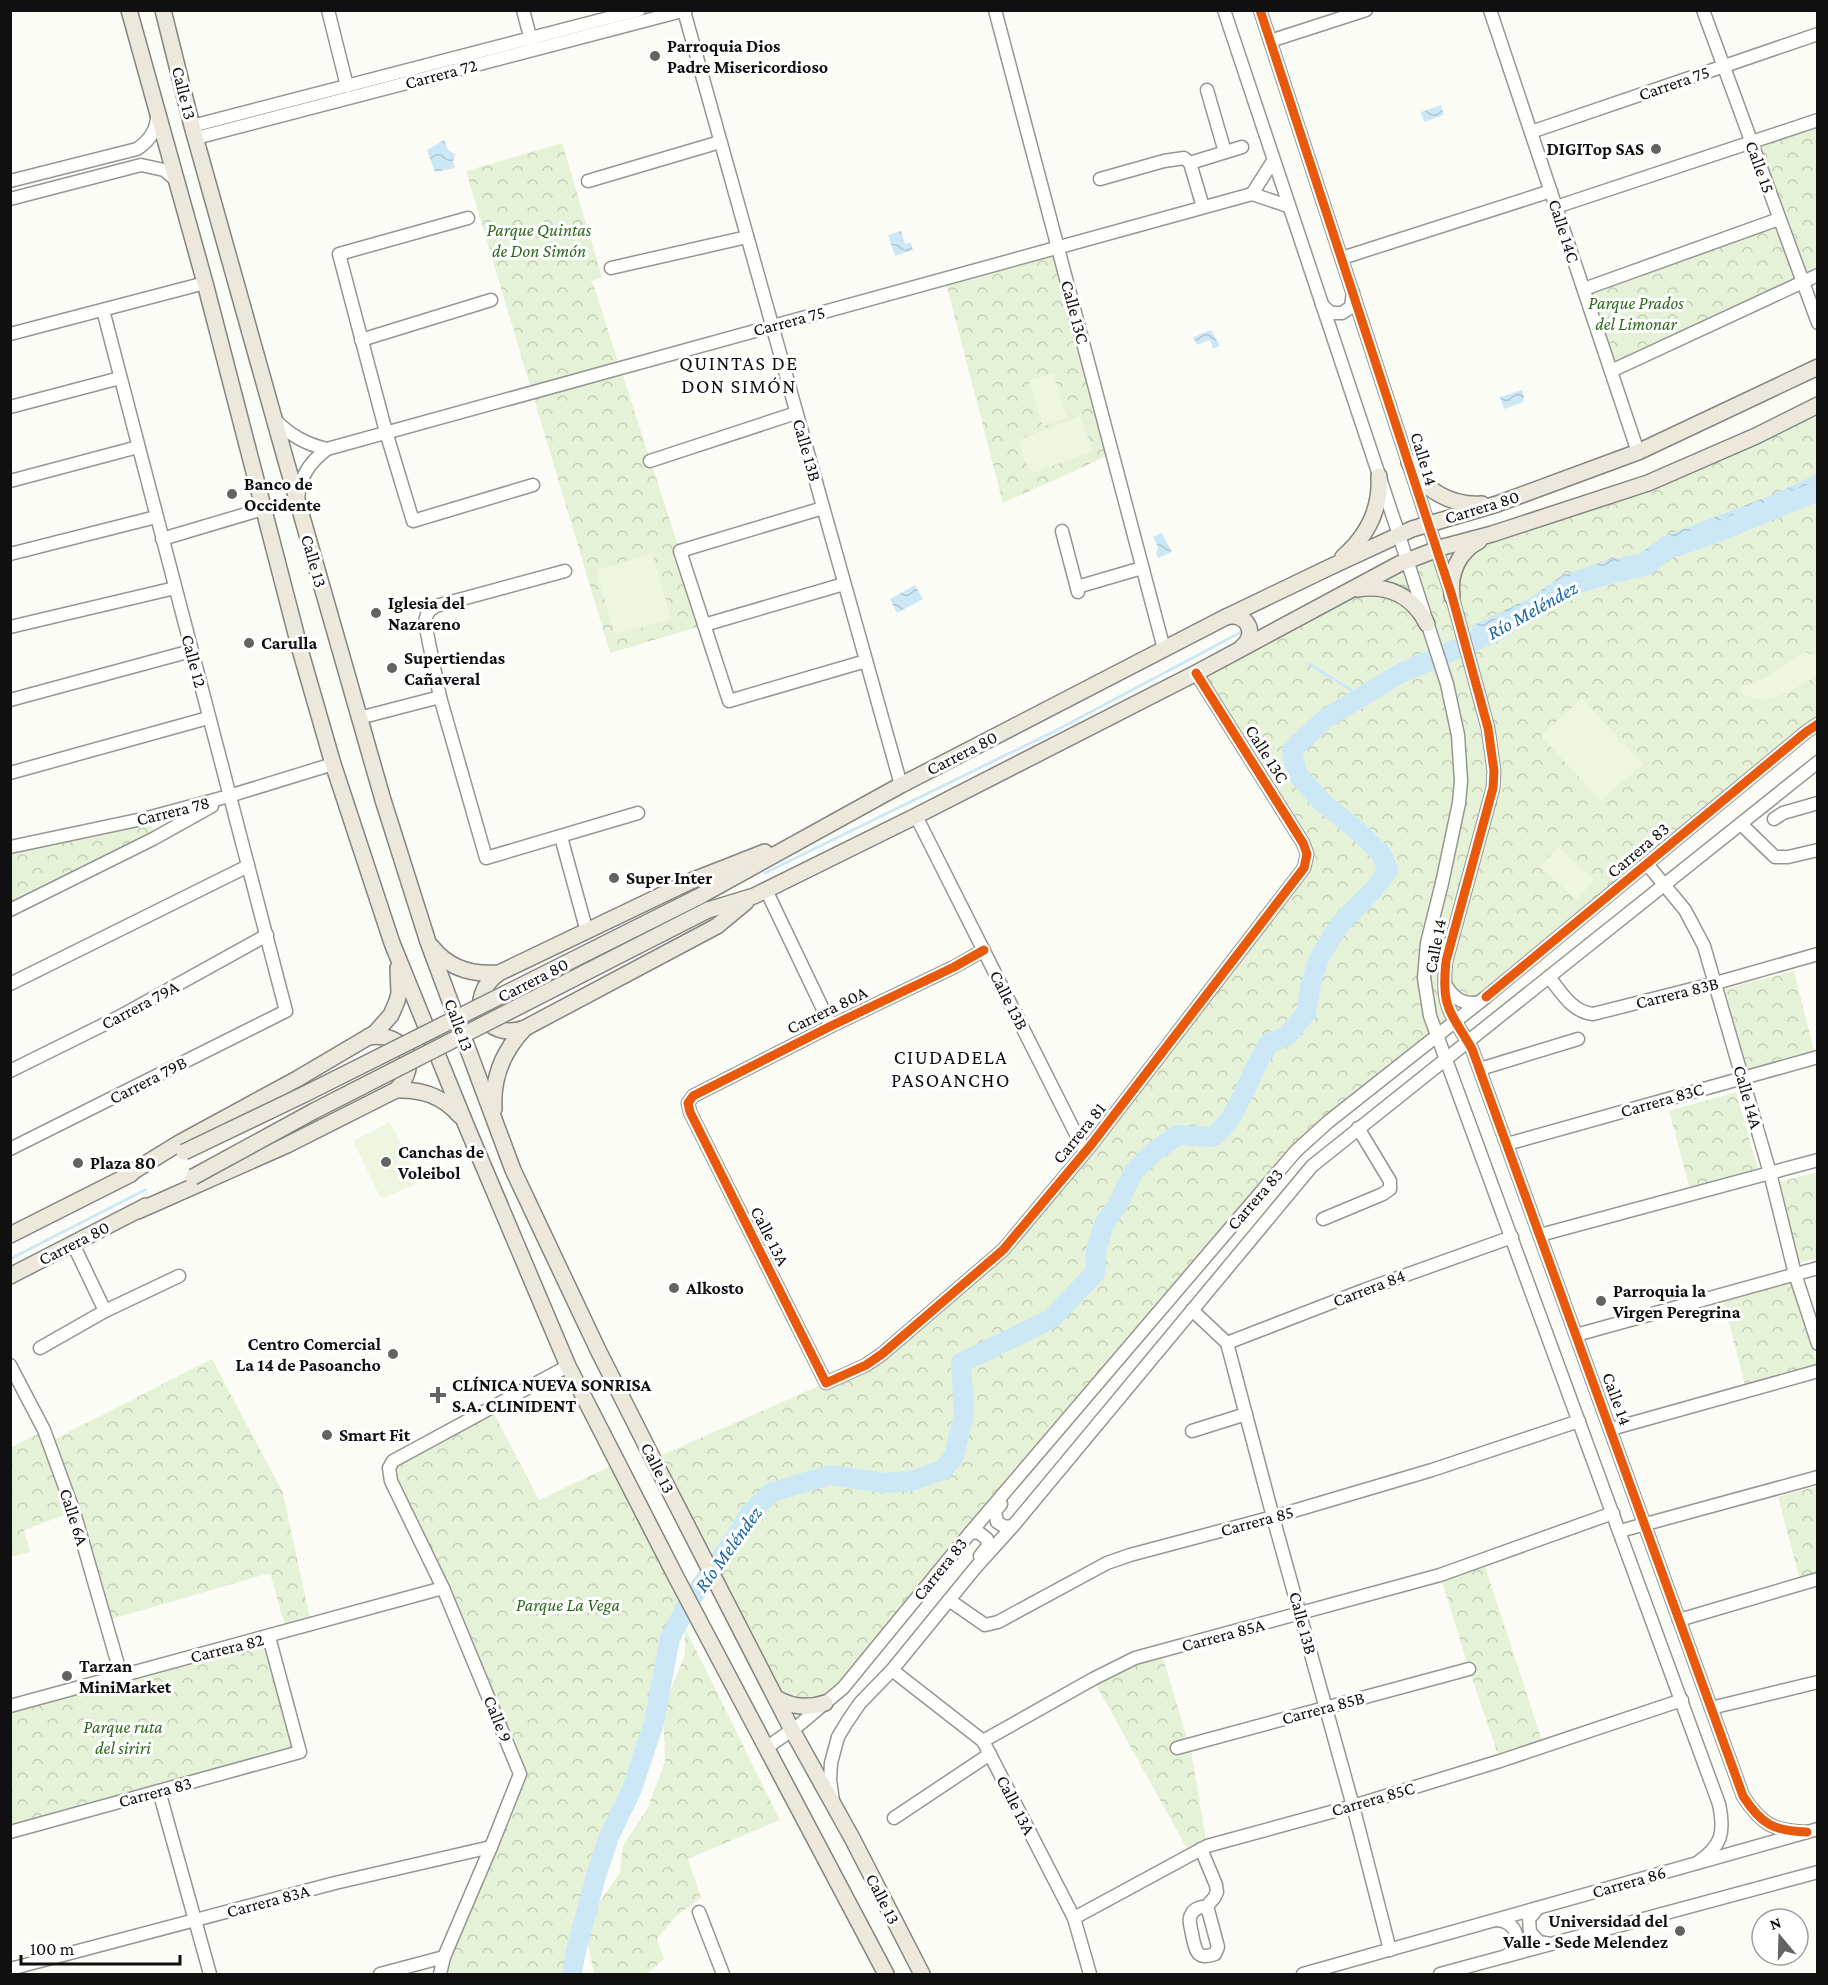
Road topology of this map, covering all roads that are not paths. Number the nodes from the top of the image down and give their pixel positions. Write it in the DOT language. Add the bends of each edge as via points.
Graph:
graph roads {
  1 [pos="129,10"];
  2 [pos="163,10"];
  3 [pos="328,10"];
  4 [pos="523,10"];
  5 [pos="639,10"];
  6 [pos="995,10"];
  7 [pos="1224,10"];
  8 [pos="1260,10"];
  9 [pos="1366,10"];
  10 [pos="1490,10"];
  11 [pos="1703,10"];
  12 [pos="685,11"];
  13 [pos="1818,34"];
  14 [pos="1270,41"];
  15 [pos="532,44"];
  16 [pos="1724,66"];
  17 [pos="439,68"];
  18 [pos="347,86"];
  19 [pos="1207,90"];
  20 [pos="288,108"];
  21 [pos="156,109"];
  22 [pos="1818,120"];
  23 [pos="194,132"];
  24 [pos="1531,132"];
  25 [pos="720,142"];
  26 [pos="1751,142"];
  27 [pos="1242,147"];
  28 [pos="1225,153"];
  29 [pos="1273,161"];
  30 [pos="1190,163"];
  31 [pos="1100,179"];
  32 [pos="176,180"];
  33 [pos="10,181"];
  34 [pos="588,182"];
  35 [pos="1551,191"];
  36 [pos="1252,194"];
  37 [pos="10,199"];
  38 [pos="1288,206"];
  39 [pos="1203,207"];
  40 [pos="1556,207"];
  41 [pos="468,218"];
  42 [pos="1779,219"];
  43 [pos="747,237"];
  44 [pos="1058,247"];
  45 [pos="1342,258"];
  46 [pos="611,268"];
  47 [pos="1818,275"];
  48 [pos="1802,282"];
  49 [pos="205,283"];
  50 [pos="1584,289"];
  51 [pos="1353,291"];
  52 [pos="491,300"];
  53 [pos="1321,301"];
  54 [pos="103,310"];
  55 [pos="1818,323"];
  56 [pos="772,326"];
  57 [pos="10,334"];
  58 [pos="361,340"];
  59 [pos="1818,367"];
  60 [pos="1611,370"];
  61 [pos="120,378"];
  62 [pos="1818,405"];
  63 [pos="10,406"];
  64 [pos="796,413"];
  65 [pos="274,418"];
  66 [pos="386,432"];
  67 [pos="138,447"];
  68 [pos="327,448"];
  69 [pos="1638,452"];
  70 [pos="650,461"];
  71 [pos="1408,462"];
  72 [pos="1379,476"];
  73 [pos="10,481"];
  74 [pos="533,485"];
  75 [pos="298,504"];
  76 [pos="1497,504"];
  77 [pos="823,508"];
  78 [pos="263,509"];
  79 [pos="156,517"];
  80 [pos="1427,524"];
  81 [pos="1062,531"];
  82 [pos="1492,534"];
  83 [pos="1399,535"];
  84 [pos="162,539"];
  85 [pos="1436,550"];
  86 [pos="10,554"];
  87 [pos="1407,561"];
  88 [pos="1142,568"];
  89 [pos="1328,568"];
  90 [pos="565,571"];
  91 [pos="844,584"];
  92 [pos="175,588"];
  93 [pos="1343,594"];
  94 [pos="1452,596"];
  95 [pos="1224,618"];
  96 [pos="1427,624"];
  97 [pos="704,625"];
  98 [pos="10,627"];
  99 [pos="1241,648"];
  100 [pos="1164,649"];
  101 [pos="191,651"];
  102 [pos="866,661"];
  103 [pos="1196,673"];
  104 [pos="440,697"];
  105 [pos="10,700"];
  106 [pos="208,718"];
  107 [pos="359,718"];
  108 [pos="1818,724"];
  109 [pos="1818,762"];
  110 [pos="333,764"];
  111 [pos="10,773"];
  112 [pos="901,785"];
  113 [pos="229,796"];
  114 [pos="1818,803"];
  115 [pos="639,813"];
  116 [pos="916,816"];
  117 [pos="1774,819"];
  118 [pos="1741,824"];
  119 [pos="831,825"];
  120 [pos="561,837"];
  121 [pos="10,847"];
  122 [pos="1818,850"];
  123 [pos="1307,854"];
  124 [pos="1647,864"];
  125 [pos="248,866"];
  126 [pos="1664,884"];
  127 [pos="760,893"];
  128 [pos="10,910"];
  129 [pos="587,932"];
  130 [pos="267,935"];
  131 [pos="428,942"];
  132 [pos="393,943"];
  133 [pos="984,950"];
  134 [pos="1818,954"];
  135 [pos="500,973"];
  136 [pos="1550,977"];
  137 [pos="1444,982"];
  138 [pos="1716,983"];
  139 [pos="10,984"];
  140 [pos="1480,1002"];
  141 [pos="286,1011"];
  142 [pos="1455,1022"];
  143 [pos="831,1026"];
  144 [pos="525,1028"];
  145 [pos="1438,1036"];
  146 [pos="368,1037"];
  147 [pos="1578,1039"];
  148 [pos="1468,1042"];
  149 [pos="1818,1057"];
  150 [pos="1446,1058"];
  151 [pos="1480,1069"];
  152 [pos="10,1071"];
  153 [pos="1742,1078"];
  154 [pos="396,1090"];
  155 [pos="688,1103"];
  156 [pos="496,1120"];
  157 [pos="1328,1122"];
  158 [pos="466,1125"];
  159 [pos="1358,1128"];
  160 [pos="1341,1141"];
  161 [pos="1507,1144"];
  162 [pos="10,1149"];
  163 [pos="1296,1151"];
  164 [pos="1085,1152"];
  165 [pos="1818,1160"];
  166 [pos="1312,1166"];
  167 [pos="1770,1173"];
  168 [pos="124,1177"];
  169 [pos="138,1211"];
  170 [pos="1323,1218"];
  171 [pos="1540,1235"];
  172 [pos="10,1236"];
  173 [pos="1512,1237"];
  174 [pos="73,1244"];
  175 [pos="1818,1268"];
  176 [pos="1795,1274"];
  177 [pos="10,1276"];
  178 [pos="179,1276"];
  179 [pos="1192,1310"];
  180 [pos="105,1311"];
  181 [pos="1576,1335"];
  182 [pos="1227,1343"];
  183 [pos="1818,1344"];
  184 [pos="40,1348"];
  185 [pos="10,1365"];
  186 [pos="568,1366"];
  187 [pos="1818,1371"];
  188 [pos="826,1383"];
  189 [pos="1246,1414"];
  190 [pos="1579,1421"];
  191 [pos="1611,1429"];
  192 [pos="1192,1431"];
  193 [pos="1818,1477"];
  194 [pos="1007,1490"];
  195 [pos="1613,1513"];
  196 [pos="1273,1517"];
  197 [pos="1646,1524"];
  198 [pos="1013,1526"];
  199 [pos="1620,1531"];
  200 [pos="970,1533"];
  201 [pos="976,1567"];
  202 [pos="1818,1579"];
  203 [pos="443,1588"];
  204 [pos="949,1600"];
  205 [pos="1300,1613"];
  206 [pos="1679,1620"];
  207 [pos="269,1637"];
  208 [pos="1469,1669"];
  209 [pos="892,1670"];
  210 [pos="121,1675"];
  211 [pos="1818,1682"];
  212 [pos="843,1688"];
  213 [pos="776,1698"];
  214 [pos="1682,1700"];
  215 [pos="825,1703"];
  216 [pos="860,1703"];
  217 [pos="10,1706"];
  218 [pos="1325,1707"];
  219 [pos="1712,1708"];
  220 [pos="792,1730"];
  221 [pos="983,1741"];
  222 [pos="766,1748"];
  223 [pos="1177,1748"];
  224 [pos="990,1754"];
  225 [pos="159,1791"];
  226 [pos="1353,1806"];
  227 [pos="835,1808"];
  228 [pos="894,1818"];
  229 [pos="1812,1831"];
  230 [pos="10,1832"];
  231 [pos="491,1847"];
  232 [pos="1202,1849"];
  233 [pos="1697,1863"];
  234 [pos="1818,1872"];
  235 [pos="1207,1906"];
  236 [pos="1538,1908"];
  237 [pos="699,1912"];
  238 [pos="1074,1918"];
  239 [pos="195,1920"];
  240 [pos="1495,1920"];
  241 [pos="1552,1944"];
  242 [pos="1390,1950"];
  243 [pos="444,1957"];
  244 [pos="1505,1957"];
  245 [pos="10,1969"];
  246 [pos="210,1974"];
  247 [pos="380,1974"];
  248 [pos="440,1974"];
  249 [pos="723,1974"];
  250 [pos="886,1974"];
  251 [pos="922,1974"];
  252 [pos="1090,1974"];
  253 [pos="1303,1974"];
  254 [pos="1440,1974"];
  1 -- 21 [label="main road, Calle 13"];
  2 -- 23 [label="main road, Calle 13"];
  3 -- 18 [label="street"];
  4 -- 15 [label="street"];
  5 -- 15 [label="street, Carrera 72"];
  6 -- 44 [label="street, Calle 13C"];
  7 -- 29 [label="street, Calle 14"];
  8 -- 14 [label="street, Calle 14"];
  9 -- 14 [label="street"];
  10 -- 24 [label="street, Calle 14C"];
  11 -- 16 [label="street, Calle 15"];
  12 -- 15 [label="street, Carrera 72"];
  12 -- 25 [label="street, Calle 13B"];
  13 -- 16 [label="street, Carrera 75"];
  14 -- 45 [label="street, Calle 14"];
  15 -- 17 [label="street, Carrera 72"];
  16 -- 24 [label="street, Carrera 75"];
  16 -- 26 [label="street, Calle 15"];
  17 -- 18 [label="street, Carrera 72"];
  17 -- 20 [label="street, Carrera 72"];
  18 -- 20 [label="street, Carrera 72"];
  19 -- 28 [label="street"];
  20 -- 23 [label="street, Carrera 72"];
  21 -- 32 [label="main road, Calle 13"];
  21 -- 33 [label="street" via="155,128 145,144 136,149"];
  22 -- 26 [label="street"];
  23 -- 65 [label="main road, Calle 13"];
  24 -- 35 [label="street, Calle 14C"];
  25 -- 34 [label="street"];
  25 -- 43 [label="street, Calle 13B"];
  26 -- 40 [label="street"];
  26 -- 42 [label="street, Calle 15"];
  27 -- 28 [label="street"];
  28 -- 30 [label="street"];
  29 -- 36 [label="street"];
  29 -- 38 [label="street, Calle 14"];
  30 -- 31 [label="street" via="1180,158"];
  30 -- 39 [label="street"];
  32 -- 37 [label="street" via="164,170 141,165"];
  32 -- 49 [label="main road, Calle 13"];
  35 -- 40 [label="street, Calle 14C"];
  35 -- 45 [label="street"];
  36 -- 38 [label="street"];
  36 -- 39 [label="street, Carrera 75"];
  38 -- 53 [label="street, Calle 14"];
  39 -- 44 [label="street, Carrera 75"];
  40 -- 50 [label="street, Calle 14C"];
  41 -- 58 [label="street" via="339,254"];
  42 -- 48 [label="street, Calle 15"];
  42 -- 50 [label="street"];
  43 -- 46 [label="street"];
  43 -- 56 [label="street, Calle 13B"];
  44 -- 56 [label="street, Carrera 75"];
  44 -- 88 [label="street, Calle 13C"];
  45 -- 51 [label="street, Calle 14"];
  47 -- 48 [label="street"];
  48 -- 55 [label="street, Calle 15"];
  48 -- 60 [label="street"];
  49 -- 54 [label="street"];
  49 -- 78 [label="main road, Calle 13"];
  50 -- 60 [label="street, Calle 14C"];
  51 -- 53 [label="street" via="1351,307 1342,313 1331,313"];
  51 -- 71 [label="street, Calle 14"];
  52 -- 58 [label="street"];
  53 -- 72 [label="street, Calle 14"];
  54 -- 57 [label="street"];
  54 -- 61 [label="street, Calle 12"];
  56 -- 64 [label="street, Calle 13B"];
  56 -- 66 [label="street, Carrera 75"];
  58 -- 66 [label="street"];
  59 -- 69 [label="main road, Carrera 80"];
  60 -- 69 [label="street, Calle 14C"];
  61 -- 63 [label="street"];
  61 -- 67 [label="street, Calle 12"];
  62 -- 82 [label="main road, Carrera 80" via="1648,483"];
  64 -- 70 [label="street"];
  64 -- 77 [label="street, Calle 13B"];
  65 -- 68 [label="street" via="298,439"];
  65 -- 75 [label="main road, Calle 13"];
  66 -- 68 [label="street, Carrera 75"];
  66 -- 74 [label="street" via="413,521"];
  67 -- 73 [label="street"];
  67 -- 79 [label="street, Calle 12"];
  68 -- 75 [label="street" via="306,470"];
  69 -- 76 [label="main road, Carrera 80"];
  71 -- 76 [label="main road" via="1420,480 1443,497 1464,503"];
  71 -- 80 [label="street, Calle 14"];
  72 -- 83 [label="street, Calle 14"];
  72 -- 89 [label="main road" via="1372,522 1352,549"];
  75 -- 107 [label="main road, Calle 13"];
  76 -- 80 [label="main road, Carrera 80"];
  77 -- 91 [label="street, Calle 13B"];
  77 -- 97 [label="street" via="680,551"];
  78 -- 84 [label="street"];
  78 -- 110 [label="main road, Calle 13"];
  79 -- 84 [label="street, Calle 12"];
  79 -- 86 [label="street"];
  80 -- 83 [label="main road, Carrera 80"];
  80 -- 85 [label="street, Calle 14"];
  81 -- 88 [label="street" via="1078,589"];
  82 -- 85 [label="main road, Carrera 80"];
  82 -- 94 [label="main road" via="1462,555 1451,579"];
  83 -- 87 [label="street, Calle 14"];
  83 -- 89 [label="main road, Carrera 80"];
  84 -- 92 [label="street, Calle 12"];
  85 -- 87 [label="main road, Carrera 80"];
  85 -- 94 [label="street, Calle 14"];
  87 -- 93 [label="main road, Carrera 80"];
  87 -- 96 [label="street, Calle 14"];
  88 -- 100 [label="street, Calle 13C"];
  89 -- 95 [label="main road, Carrera 80"];
  90 -- 104 [label="street" via="429,610 425,623"];
  91 -- 97 [label="street"];
  91 -- 102 [label="street, Calle 13B"];
  92 -- 98 [label="street"];
  92 -- 101 [label="street, Calle 12"];
  93 -- 96 [label="main road" via="1369,587 1396,592 1418,609"];
  93 -- 99 [label="main road, Carrera 80"];
  94 -- 137 [label="street, Calle 14" via="1488,728 1494,771"];
  95 -- 99 [label="main road" via="1234,615 1248,624 1249,640"];
  95 -- 100 [label="main road, Carrera 80"];
  96 -- 145 [label="street, Calle 14" via="1458,735 1461,781 1460,803 1426,943 1426,993"];
  97 -- 102 [label="street" via="729,701"];
  99 -- 103 [label="main road, Carrera 80"];
  100 -- 112 [label="main road, Carrera 80"];
  101 -- 105 [label="street"];
  101 -- 106 [label="street, Calle 12"];
  102 -- 112 [label="street, Calle 13B"];
  103 -- 116 [label="main road, Carrera 80"];
  103 -- 123 [label="street, Calle 13C"];
  104 -- 107 [label="street"];
  104 -- 120 [label="street" via="486,858"];
  106 -- 111 [label="street"];
  106 -- 113 [label="street, Calle 12"];
  107 -- 131 [label="main road, Calle 13"];
  108 -- 124 [label="street, Carrera 83"];
  109 -- 118 [label="street, Carrera 83"];
  110 -- 113 [label="street, Carrera 78"];
  110 -- 132 [label="main road, Calle 13"];
  112 -- 119 [label="main road, Carrera 80"];
  113 -- 121 [label="street, Carrera 78"];
  113 -- 125 [label="street, Calle 12"];
  113 -- 128 [label="street"];
  114 -- 117 [label="street"];
  115 -- 120 [label="street"];
  116 -- 127 [label="main road, Carrera 80"];
  116 -- 133 [label="street, Calle 13B"];
  118 -- 122 [label="street" via="1775,857"];
  118 -- 126 [label="street, Carrera 83"];
  119 -- 129 [label="main road" via="691,881"];
  119 -- 168 [label="main road, Carrera 80, bridge" via="700,896 316,1089"];
  120 -- 129 [label="street"];
  123 -- 164 [label="street, Carrera 81" via="1304,868"];
  124 -- 126 [label="street, Calle 14A"];
  124 -- 140 [label="street, Carrera 83"];
  125 -- 130 [label="street, Calle 12"];
  125 -- 139 [label="street"];
  126 -- 136 [label="street, Carrera 83"];
  126 -- 138 [label="street, Calle 14A" via="1696,930"];
  127 -- 143 [label="street"];
  127 -- 144 [label="main road" via="717,926"];
  127 -- 169 [label="main road, Carrera 80, bridge" via="708,910 314,1111"];
  129 -- 135 [label="main road"];
  130 -- 141 [label="street, Calle 12"];
  130 -- 152 [label="street, Carrera 79A" via="117,1018"];
  131 -- 135 [label="main road" via="458,968"];
  131 -- 156 [label="main road, Calle 13"];
  132 -- 146 [label="main road, Carrera 80" via="399,978 397,1001 387,1022"];
  132 -- 158 [label="main road, Calle 13"];
  133 -- 143 [label="street, Carrera 80A"];
  133 -- 164 [label="street, Calle 13B"];
  134 -- 138 [label="street, Carrera 83B"];
  135 -- 144 [label="main road" via="483,989 482,1011 497,1028"];
  136 -- 138 [label="street, Carrera 83B" via="1575,1007 1593,1014"];
  136 -- 148 [label="street, Carrera 83"];
  137 -- 140 [label="street" via="1459,1000"];
  137 -- 142 [label="street, Calle 14" via="1446,1005"];
  138 -- 153 [label="street, Calle 14A"];
  140 -- 142 [label="street, Carrera 83"];
  141 -- 162 [label="street, Carrera 79B"];
  142 -- 145 [label="street, Carrera 83"];
  142 -- 148 [label="street, Calle 14"];
  143 -- 155 [label="street, Carrera 80A" via="693,1096"];
  144 -- 156 [label="main road" via="509,1047 498,1070 493,1094"];
  145 -- 150 [label="street, Calle 14"];
  145 -- 157 [label="street, Carrera 83"];
  146 -- 154 [label="main road" via="387,1036 408,1055 408,1074"];
  146 -- 168 [label="main road, Carrera 80"];
  147 -- 151 [label="street"];
  148 -- 150 [label="street, Carrera 83"];
  148 -- 151 [label="street, Calle 14"];
  149 -- 153 [label="street, Carrera 83C"];
  150 -- 159 [label="street, Carrera 83"];
  150 -- 173 [label="street, Calle 14"];
  151 -- 161 [label="street, Calle 14"];
  153 -- 161 [label="street, Carrera 83C"];
  153 -- 167 [label="street, Calle 14A"];
  154 -- 158 [label="main road" via="419,1091 441,1099"];
  154 -- 169 [label="main road, Carrera 80" via="287,1145"];
  155 -- 188 [label="street, Calle 13A"];
  156 -- 213 [label="main road, Calle 13" via="513,1170 598,1350"];
  157 -- 160 [label="street" via="1323,1133 1326,1140"];
  157 -- 163 [label="street, Carrera 83"];
  158 -- 186 [label="main road, Calle 13"];
  159 -- 160 [label="street, Carrera 83"];
  159 -- 170 [label="street" via="1390,1181 1390,1189"];
  160 -- 166 [label="street, Carrera 83"];
  161 -- 171 [label="street, Calle 14"];
  163 -- 166 [label="street" via="1312,1150"];
  163 -- 194 [label="street, Carrera 83"];
  164 -- 188 [label="street, Carrera 81" via="1004,1250 882,1354"];
  165 -- 167 [label="street"];
  166 -- 179 [label="street, Carrera 83"];
  167 -- 171 [label="street"];
  167 -- 176 [label="street, Calle 14A"];
  168 -- 172 [label="main road, Carrera 80"];
  169 -- 174 [label="main road, Carrera 80"];
  171 -- 181 [label="street, Calle 14"];
  173 -- 182 [label="street, Carrera 84"];
  173 -- 190 [label="street, Calle 14"];
  174 -- 177 [label="main road, Carrera 80"];
  174 -- 180 [label="street"];
  175 -- 176 [label="street"];
  176 -- 181 [label="street"];
  176 -- 183 [label="street, Calle 14A"];
  178 -- 180 [label="street"];
  179 -- 182 [label="street"];
  179 -- 198 [label="street, Carrera 83"];
  180 -- 184 [label="street"];
  181 -- 191 [label="street, Calle 14"];
  182 -- 189 [label="street, Calle 13B"];
  185 -- 210 [label="street, Calle 6A" via="44,1430 74,1512"];
  186 -- 203 [label="street, Calle 9" via="393,1461 391,1481"];
  186 -- 222 [label="main road, Calle 13"];
  187 -- 191 [label="street"];
  189 -- 192 [label="street"];
  189 -- 196 [label="street, Calle 13B"];
  190 -- 195 [label="street, Calle 14"];
  190 -- 196 [label="street, Carrera 85"];
  191 -- 197 [label="street, Calle 14"];
  193 -- 197 [label="street"];
  194 -- 198 [label="street" via="1008,1495 994,1515 1001,1525"];
  194 -- 200 [label="street, Carrera 83"];
  195 -- 199 [label="street, Calle 14"];
  195 -- 205 [label="street, Carrera 85A" via="1440,1575"];
  196 -- 204 [label="street, Carrera 85" via="1107,1563 998,1622 985,1624"];
  196 -- 205 [label="street, Calle 13B"];
  197 -- 199 [label="street"];
  197 -- 206 [label="street, Calle 14"];
  198 -- 201 [label="street, Carrera 83"];
  199 -- 214 [label="street, Calle 14"];
  200 -- 201 [label="street" via="978,1532 987,1539 988,1546"];
  200 -- 212 [label="street, Carrera 83"];
  201 -- 204 [label="street, Carrera 83"];
  202 -- 206 [label="street"];
  203 -- 207 [label="street, Carrera 82"];
  203 -- 231 [label="street, Calle 9" via="520,1774"];
  204 -- 209 [label="street, Carrera 83"];
  205 -- 218 [label="street, Calle 13B"];
  205 -- 221 [label="street, Carrera 85A" via="1135,1658"];
  206 -- 219 [label="street, Calle 14"];
  207 -- 210 [label="street, Carrera 82"];
  207 -- 225 [label="street, Carrera 83" via="300,1752"];
  208 -- 218 [label="street, Carrera 85B"];
  209 -- 216 [label="street, Carrera 83"];
  209 -- 221 [label="street, Calle 13A"];
  210 -- 217 [label="street, Carrera 82"];
  211 -- 219 [label="street"];
  212 -- 215 [label="street, Carrera 83"];
  212 -- 216 [label="street"];
  213 -- 215 [label="main road" via="802,1707"];
  213 -- 220 [label="main road, Calle 13"];
  214 -- 226 [label="street, Carrera 85C"];
  214 -- 233 [label="street, Calle 14" via="1723,1823 1712,1853"];
  215 -- 220 [label="street, Carrera 83"];
  216 -- 227 [label="street, Carrera 83" via="842,1729 833,1754 830,1780"];
  218 -- 223 [label="street, Carrera 85B"];
  218 -- 226 [label="street, Calle 13B"];
  219 -- 229 [label="street, Calle 14" via="1743,1796 1755,1814 1784,1831"];
  220 -- 222 [label="street, Carrera 83"];
  220 -- 227 [label="main road, Calle 13"];
  221 -- 224 [label="street, Calle 13A"];
  222 -- 250 [label="main road, Calle 13"];
  224 -- 228 [label="street"];
  224 -- 238 [label="street, Calle 13A"];
  225 -- 230 [label="street, Carrera 83"];
  225 -- 239 [label="street"];
  226 -- 232 [label="street, Carrera 85C"];
  226 -- 242 [label="street, Calle 13B"];
  227 -- 251 [label="main road, Calle 13"];
  229 -- 233 [label="street, Carrera 86"];
  231 -- 239 [label="street, Carrera 83A"];
  231 -- 243 [label="street, Calle 9"];
  232 -- 235 [label="street" via="1217,1892"];
  232 -- 238 [label="street, Carrera 85C"];
  233 -- 236 [label="street, Carrera 86"];
  234 -- 241 [label="street"];
  236 -- 240 [label="street, Carrera 86"];
  236 -- 241 [label="street" via="1529,1918 1530,1932 1539,1942"];
  237 -- 249 [label="street"];
  238 -- 252 [label="street, Calle 13A"];
  239 -- 245 [label="street, Carrera 83A"];
  239 -- 246 [label="street"];
  240 -- 242 [label="street, Carrera 86"];
  240 -- 244 [label="street" via="1503,1920 1516,1930 1516,1946"];
  241 -- 244 [label="street"];
  242 -- 253 [label="street, Carrera 86"];
  243 -- 247 [label="street"];
  243 -- 248 [label="street, Calle 9"];
  244 -- 254 [label="street"];
}
